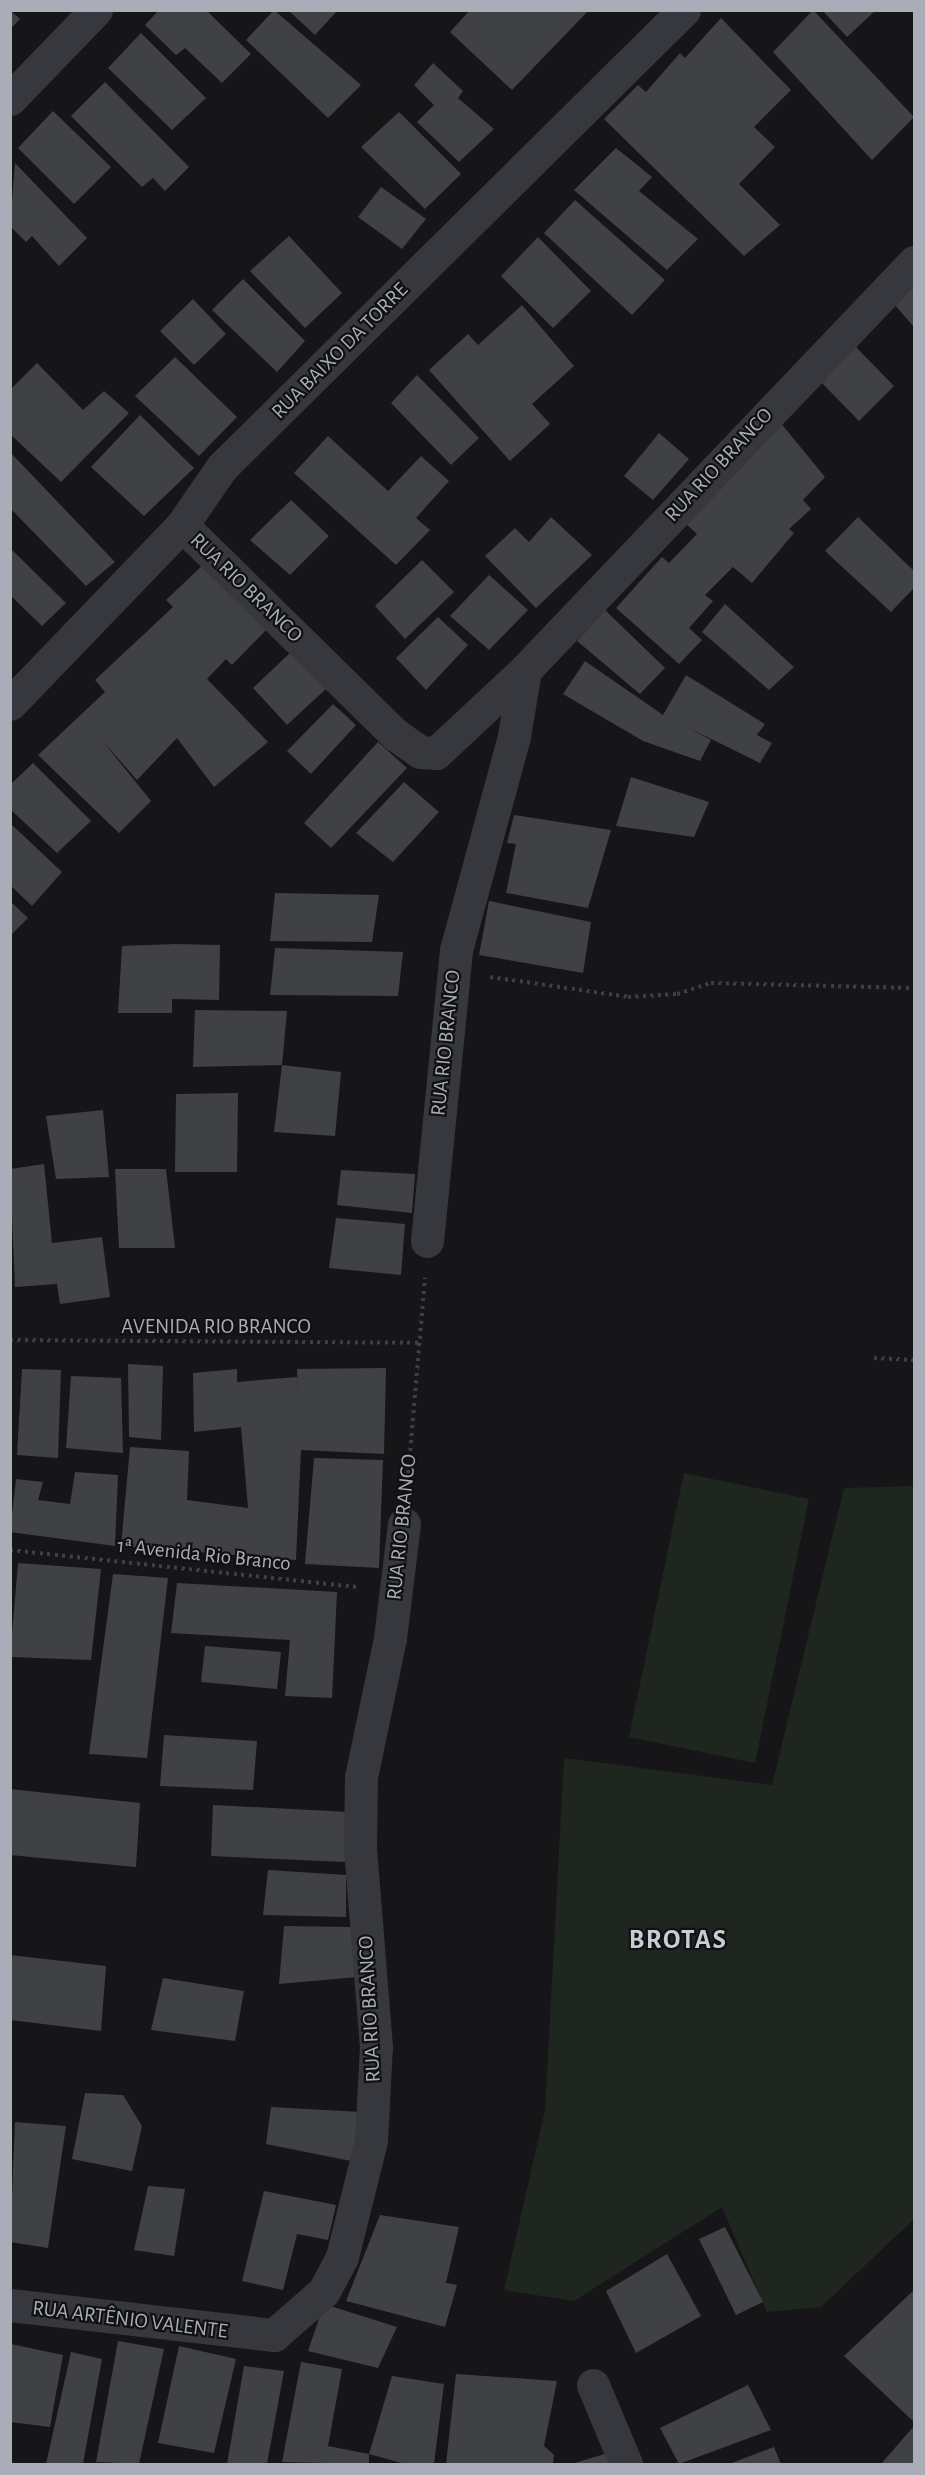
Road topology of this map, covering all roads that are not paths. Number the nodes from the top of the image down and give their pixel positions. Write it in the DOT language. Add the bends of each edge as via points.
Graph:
graph roads {
  1 [pos="96,10"];
  2 [pos="676,13"];
  3 [pos="10,99"];
  4 [pos="915,261"];
  5 [pos="182,525"];
  6 [pos="525,670"];
  7 [pos="10,704"];
  8 [pos="427,1241"];
  9 [pos="404,1524"];
  10 [pos="10,2305"];
  11 [pos="249,2335"];
  12 [pos="593,2385"];
  13 [pos="626,2464"];
  1 -- 3 [label="street"];
  2 -- 5 [label="street, RUA BAIXO DA TORRE" via="222,467"];
  4 -- 6 [label="street, RUA RIO BRANCO"];
  5 -- 6 [label="street, RUA RIO BRANCO" via="396,735 420,752 436,753 450,744"];
  5 -- 7 [label="street, RUA BAIXO DA TORRE"];
  6 -- 8 [label="street, RUA RIO BRANCO" via="452,972"];
  9 -- 11 [label="street, RUA RIO BRANCO" via="361,1777 360,1850 376,2047 371,2141 354,2220 324,2291 274,2335"];
  10 -- 11 [label="street, RUA ARTÊNIO VALENTE"];
  12 -- 13 [label="street"];
}
